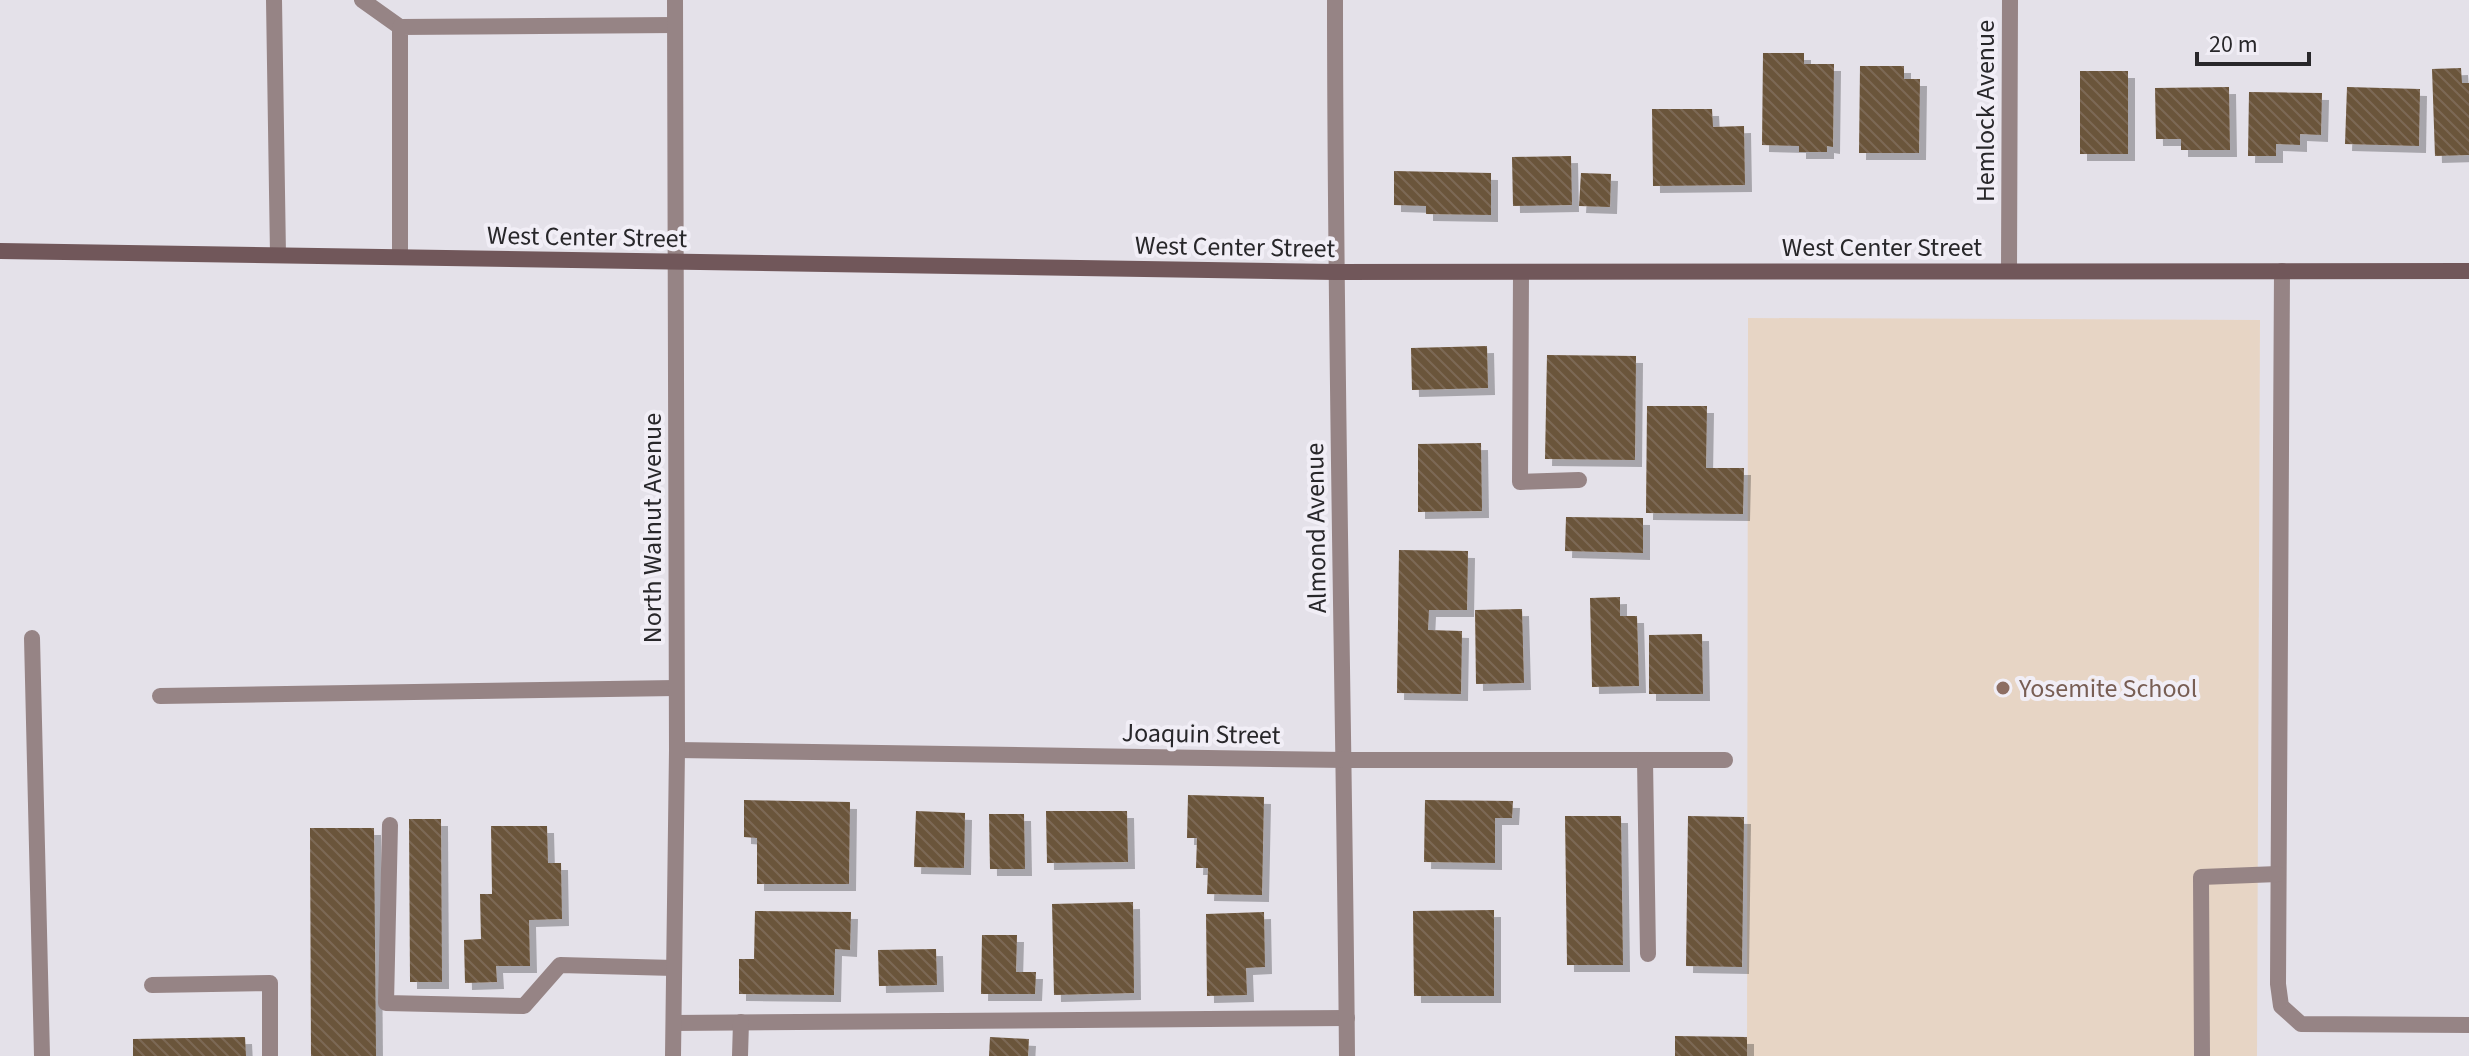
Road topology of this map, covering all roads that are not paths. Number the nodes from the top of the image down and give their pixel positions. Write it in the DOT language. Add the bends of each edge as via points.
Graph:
graph roads {
  1 [pos="274,0"];
  2 [pos="362,0"];
  3 [pos="675,0"];
  4 [pos="1335,0"];
  5 [pos="2010,0"];
  6 [pos="675,25"];
  7 [pos="400,27"];
  8 [pos="0,251"];
  9 [pos="278,255"];
  10 [pos="400,257"];
  11 [pos="675,263"];
  12 [pos="2009,271"];
  13 [pos="2282,271"];
  14 [pos="2469,271"];
  15 [pos="1335,272"];
  16 [pos="1521,272"];
  17 [pos="1579,480"];
  18 [pos="32,638"];
  19 [pos="676,688"];
  20 [pos="160,696"];
  21 [pos="677,750"];
  22 [pos="1345,760"];
  23 [pos="1645,760"];
  24 [pos="1725,760"];
  25 [pos="390,825"];
  26 [pos="2278,874"];
  27 [pos="1648,954"];
  28 [pos="674,968"];
  29 [pos="152,985"];
  30 [pos="1347,1018"];
  31 [pos="741,1022"];
  32 [pos="674,1023"];
  33 [pos="2469,1025"];
  34 [pos="42,1056"];
  35 [pos="270,1056"];
  36 [pos="673,1056"];
  37 [pos="740,1056"];
  38 [pos="1347,1056"];
  39 [pos="2202,1056"];
  1 -- 9 [label="street"];
  2 -- 7 [label="street"];
  3 -- 6 [label="street, North Walnut Avenue"];
  4 -- 15 [label="street, Almond Avenue"];
  5 -- 12 [label="street, Hemlock Avenue"];
  6 -- 7 [label="street"];
  6 -- 11 [label="street, North Walnut Avenue"];
  7 -- 10 [label="street"];
  8 -- 9 [label="street, West Center Street"];
  9 -- 10 [label="street, West Center Street"];
  10 -- 11 [label="street, West Center Street"];
  11 -- 15 [label="street, West Center Street"];
  11 -- 19 [label="street, North Walnut Avenue"];
  12 -- 13 [label="street, West Center Street"];
  12 -- 16 [label="street, West Center Street"];
  13 -- 14 [label="street, West Center Street"];
  13 -- 26 [label="street"];
  15 -- 16 [label="street, West Center Street"];
  15 -- 22 [label="street, Almond Avenue"];
  16 -- 17 [label="street" via="1520,482"];
  18 -- 34 [label="street"];
  19 -- 20 [label="street"];
  19 -- 21 [label="street, North Walnut Avenue"];
  21 -- 22 [label="street, Joaquin Street"];
  21 -- 28 [label="street, North Walnut Avenue"];
  22 -- 23 [label="street, Joaquin Street"];
  22 -- 30 [label="street, Almond Avenue"];
  23 -- 24 [label="street, Joaquin Street"];
  23 -- 27 [label="street"];
  25 -- 28 [label="street" via="386,1003 524,1006 560,965"];
  26 -- 33 [label="street" via="2281,1006 2301,1024"];
  26 -- 39 [label="street" via="2201,877"];
  28 -- 32 [label="street, North Walnut Avenue"];
  29 -- 35 [label="street" via="270,983"];
  30 -- 31 [label="street"];
  30 -- 38 [label="street, Almond Avenue"];
  31 -- 32 [label="street"];
  31 -- 37 [label="street"];
  32 -- 36 [label="street, North Walnut Avenue"];
}
